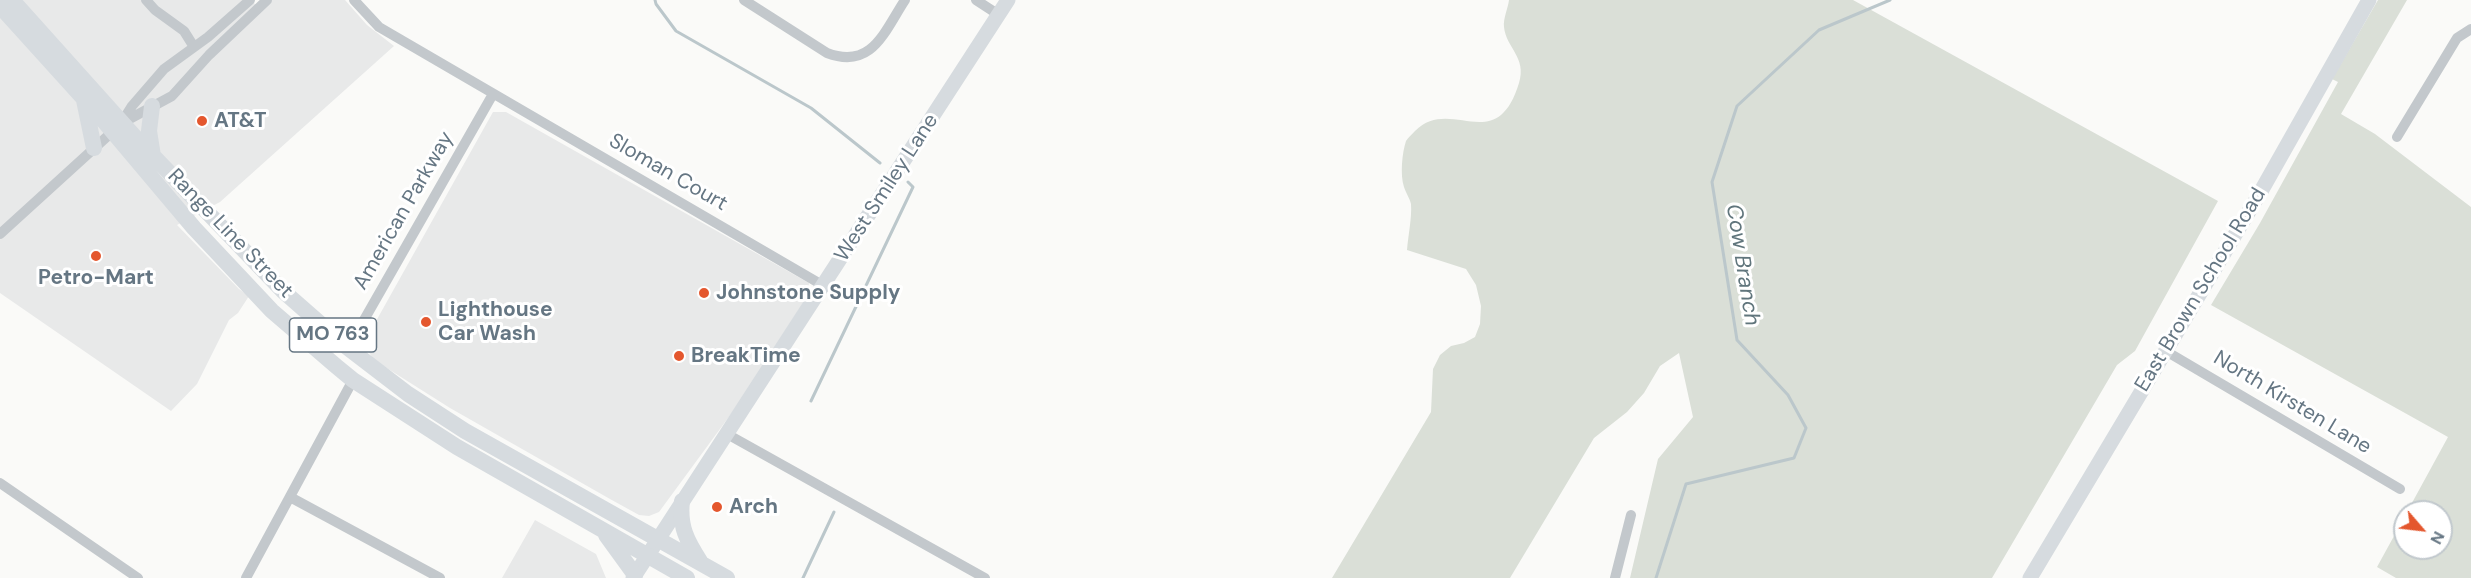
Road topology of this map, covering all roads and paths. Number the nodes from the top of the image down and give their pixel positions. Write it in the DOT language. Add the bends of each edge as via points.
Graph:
graph roads {
  1 [pos="12,0"];
  2 [pos="146,0"];
  3 [pos="250,0"];
  4 [pos="267,0"];
  5 [pos="354,0"];
  6 [pos="373,0"];
  7 [pos="744,0"];
  8 [pos="905,0"];
  9 [pos="976,0"];
  10 [pos="1008,0"];
  11 [pos="2369,0"];
  12 [pos="0,6"];
  13 [pos="363,9"];
  14 [pos="999,15"];
  15 [pos="2470,29"];
  16 [pos="195,47"];
  17 [pos="493,94"];
  18 [pos="84,99"];
  19 [pos="152,106"];
  20 [pos="117,127"];
  21 [pos="2397,137"];
  22 [pos="94,148"];
  23 [pos="153,156"];
  24 [pos="0,234"];
  25 [pos="824,286"];
  26 [pos="268,306"];
  27 [pos="348,348"];
  28 [pos="2164,350"];
  29 [pos="353,380"];
  30 [pos="430,408"];
  31 [pos="727,434"];
  32 [pos="0,483"];
  33 [pos="2400,489"];
  34 [pos="290,497"];
  35 [pos="682,501"];
  36 [pos="1631,515"];
  37 [pos="602,530"];
  38 [pos="657,539"];
  39 [pos="646,555"];
  40 [pos="702,564"];
  41 [pos="634,577"];
  42 [pos="138,578"];
  43 [pos="246,578"];
  44 [pos="440,578"];
  45 [pos="687,578"];
  46 [pos="727,578"];
  47 [pos="985,578"];
  48 [pos="1615,578"];
  49 [pos="2030,578"];
  1 -- 20 [label="main road, Range Line Street / MO 763"];
  2 -- 16 [label="street" via="183,31"];
  3 -- 16 [label="street"];
  4 -- 19 [label="street" via="172,96"];
  5 -- 13 [label="street, Sloman Court"];
  6 -- 13 [label="street"];
  7 -- 8 [label="street" via="842,59 856,58 872,49"];
  9 -- 14 [label="street"];
  10 -- 14 [label="street, West Smiley Lane"];
  11 -- 28 [label="street, East Brown School Road" via="2260,193"];
  12 -- 18 [label="main road, Range Line Street / MO 763"];
  13 -- 17 [label="street, Sloman Court" via="379,27"];
  14 -- 25 [label="street, West Smiley Lane"];
  15 -- 21 [label="street" via="2457,38"];
  16 -- 20 [label="street" via="164,69"];
  17 -- 25 [label="street, Sloman Court"];
  17 -- 27 [label="street, American Parkway"];
  18 -- 20 [label="main road, Range Line Street / MO 763"];
  18 -- 22 [label="main road"];
  19 -- 20 [label="street"];
  19 -- 23 [label="main road" via="149,131"];
  20 -- 22 [label="street"];
  20 -- 23 [label="main road, Range Line Street / MO 763"];
  20 -- 26 [label="main road, Range Line Street / MO 763" via="194,228"];
  22 -- 24 [label="street"];
  23 -- 27 [label="main road, Range Line Street / MO 763" via="284,291"];
  25 -- 31 [label="street, West Smiley Lane"];
  26 -- 27 [label="main road" via="311,331 332,349 338,352"];
  26 -- 29 [label="main road, Range Line Street / MO 763"];
  27 -- 30 [label="main road, Range Line Street / MO 763"];
  28 -- 33 [label="street, North Kirsten Lane"];
  28 -- 49 [label="street, East Brown School Road"];
  29 -- 30 [label="main road" via="361,375 388,393"];
  29 -- 34 [label="street"];
  29 -- 37 [label="main road, Range Line Street / MO 763" via="457,447"];
  30 -- 38 [label="main road, Range Line Street / MO 763"];
  31 -- 35 [label="street, West Smiley Lane"];
  31 -- 47 [label="street"];
  32 -- 42 [label="street"];
  34 -- 43 [label="street"];
  34 -- 44 [label="street"];
  35 -- 38 [label="street, West Smiley Lane"];
  35 -- 40 [label="main road" via="681,526"];
  36 -- 48 [label="street"];
  37 -- 39 [label="main road, Range Line Street / MO 763"];
  37 -- 41 [label="main road"];
  38 -- 39 [label="street, West Smiley Lane"];
  38 -- 40 [label="main road, Range Line Street / MO 763"];
  39 -- 41 [label="street, West Smiley Lane"];
  39 -- 45 [label="main road, Range Line Street / MO 763"];
  40 -- 46 [label="main road, Range Line Street / MO 763"];
}
